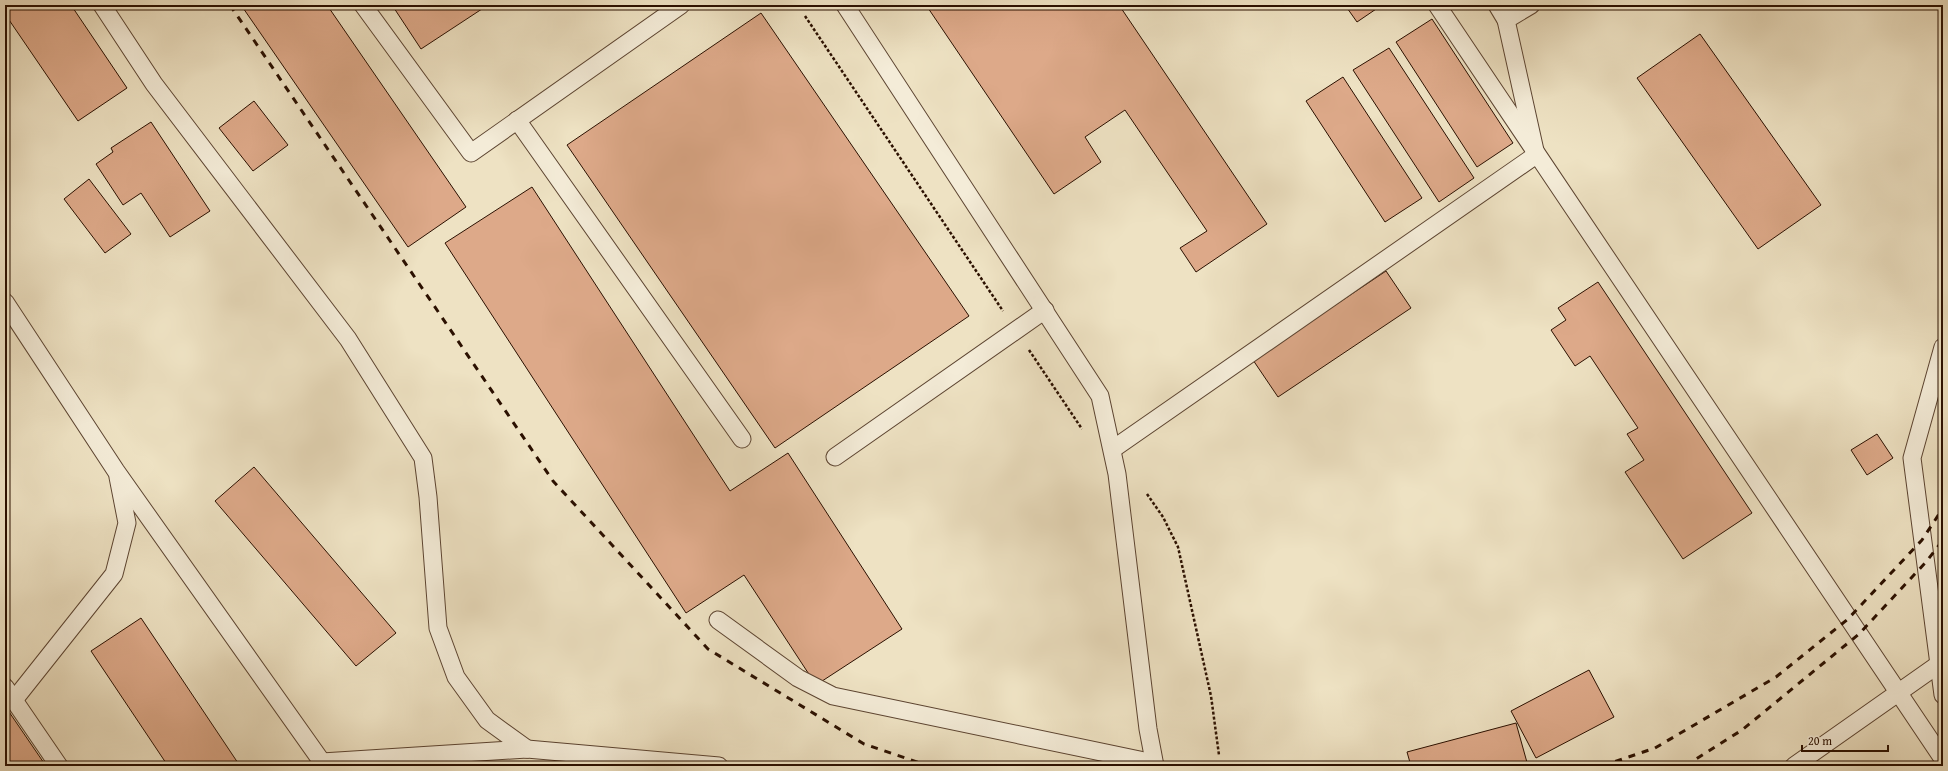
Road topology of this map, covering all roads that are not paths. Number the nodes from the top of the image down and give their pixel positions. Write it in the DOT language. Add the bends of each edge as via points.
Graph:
graph roads {
  1 [pos="102,5"];
  2 [pos="363,5"];
  3 [pos="681,5"];
  4 [pos="845,5"];
  5 [pos="1437,5"];
  6 [pos="1497,5"];
  7 [pos="1531,5"];
  8 [pos="1506,20"];
  9 [pos="517,120"];
  10 [pos="1536,155"];
  11 [pos="5,302"];
  12 [pos="1045,310"];
  13 [pos="1943,347"];
  14 [pos="742,439"];
  15 [pos="1113,449"];
  16 [pos="835,457"];
  17 [pos="116,471"];
  18 [pos="718,620"];
  19 [pos="1939,664"];
  20 [pos="1898,693"];
  21 [pos="9,694"];
  22 [pos="1943,695"];
  23 [pos="526,749"];
  24 [pos="1943,759"];
  25 [pos="320,764"];
  26 [pos="1155,764"];
  27 [pos="58,766"];
  28 [pos="719,766"];
  29 [pos="1794,766"];
  1 -- 23 [label="lane" via="154,84 348,339 423,458 438,628 456,676 487,720"];
  2 -- 9 [label="lane" via="471,153"];
  3 -- 9 [label="lane"];
  4 -- 12 [label="lane"];
  5 -- 10 [label="lane"];
  6 -- 8 [label="lane"];
  7 -- 8 [label="lane"];
  8 -- 10 [label="lane"];
  9 -- 14 [label="lane"];
  10 -- 15 [label="lane"];
  10 -- 20 [label="lane"];
  11 -- 17 [label="lane"];
  12 -- 15 [label="lane" via="1100,396"];
  12 -- 16 [label="lane"];
  13 -- 19 [label="lane" via="1912,458"];
  15 -- 26 [label="lane" via="1148,729"];
  17 -- 21 [label="lane" via="127,524 114,574"];
  17 -- 25 [label="lane"];
  18 -- 26 [label="lane" via="798,678 834,696"];
  19 -- 20 [label="lane"];
  19 -- 22 [label="lane"];
  20 -- 24 [label="lane"];
  20 -- 29 [label="lane"];
  21 -- 27 [label="lane"];
  23 -- 25 [label="lane"];
  23 -- 28 [label="lane"];
}
